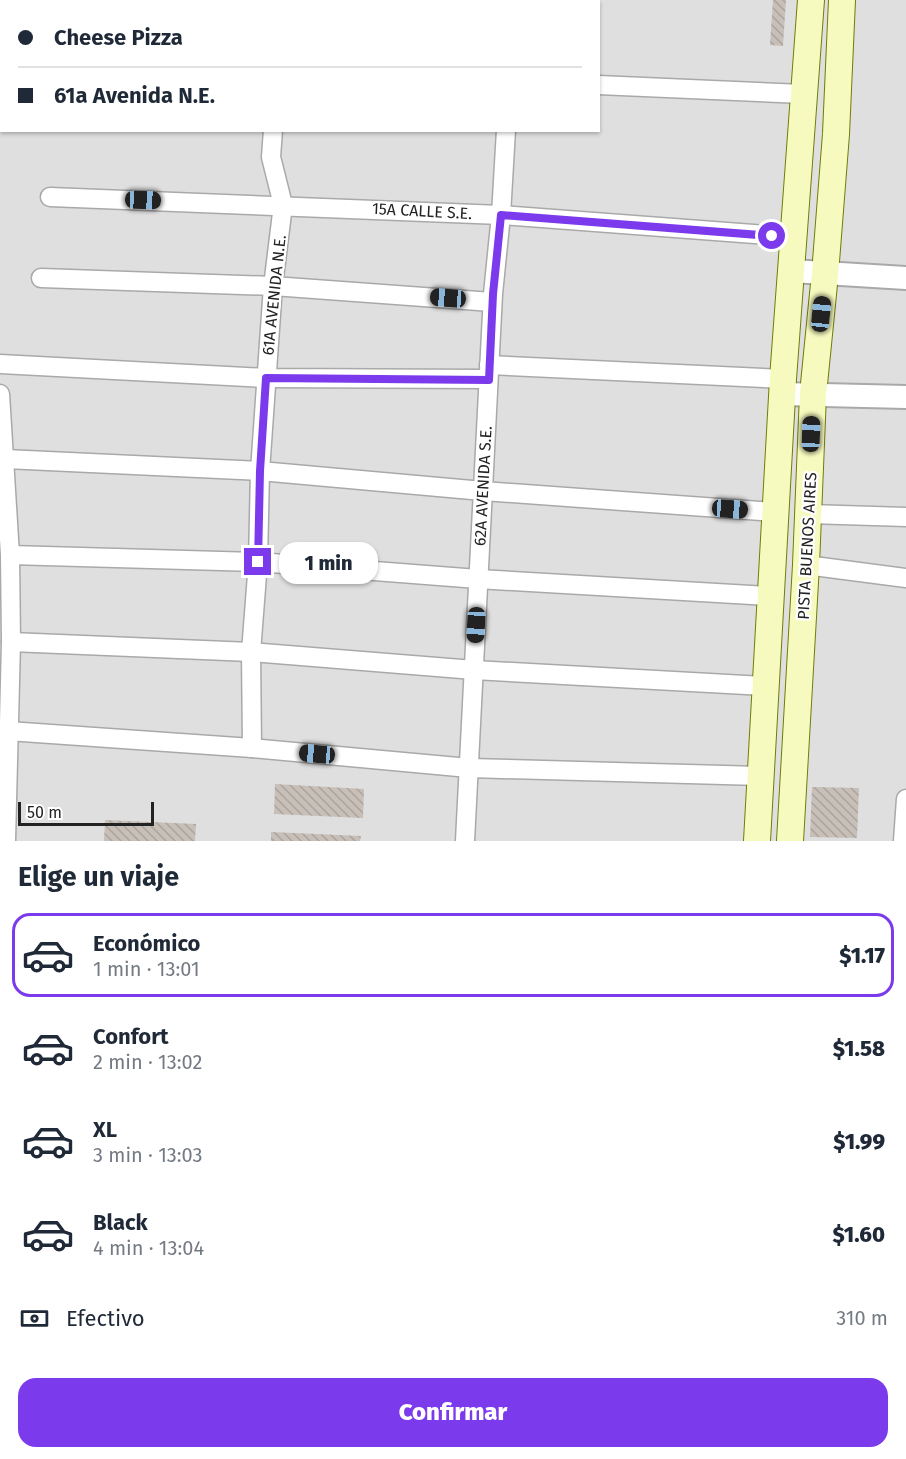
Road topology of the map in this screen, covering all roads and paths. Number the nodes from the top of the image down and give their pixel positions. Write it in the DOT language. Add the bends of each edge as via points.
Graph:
graph roads {
  1 [pos="811,0"];
  2 [pos="842,0"];
  3 [pos="600,85"];
  4 [pos="803,94"];
  5 [pos="273,132"];
  6 [pos="506,132"];
  7 [pos="50,196"];
  8 [pos="283,205"];
  9 [pos="501,215"];
  10 [pos="794,237"];
  11 [pos="792,271"];
  12 [pos="825,274"];
  13 [pos="42,278"];
  14 [pos="906,278"];
  15 [pos="273,286"];
  16 [pos="492,302"];
  17 [pos="0,364"];
  18 [pos="489,372"];
  19 [pos="266,378"];
  20 [pos="782,386"];
  21 [pos="0,394"];
  22 [pos="813,394"];
  23 [pos="906,397"];
  24 [pos="5,459"];
  25 [pos="260,471"];
  26 [pos="483,491"];
  27 [pos="775,512"];
  28 [pos="809,514"];
  29 [pos="906,517"];
  30 [pos="9,555"];
  31 [pos="258,562"];
  32 [pos="806,565"];
  33 [pos="906,578"];
  34 [pos="478,579"];
  35 [pos="770,596"];
  36 [pos="11,642"];
  37 [pos="251,652"];
  38 [pos="474,670"];
  39 [pos="765,686"];
  40 [pos="8,730"];
  41 [pos="252,748"];
  42 [pos="469,768"];
  43 [pos="760,776"];
  44 [pos="4,780"];
  45 [pos="906,799"];
  46 [pos="6,841"];
  47 [pos="465,841"];
  48 [pos="757,841"];
  49 [pos="790,841"];
  50 [pos="903,841"];
  1 -- 4 [label="main road, PISTA BUENOS AIRES"];
  2 -- 12 [label="main road, PISTA BUENOS AIRES"];
  3 -- 4 [label="street"];
  4 -- 10 [label="main road, PISTA BUENOS AIRES"];
  5 -- 8 [label="street, 61A AVENIDA N.E." via="272,157"];
  6 -- 9 [label="street, 62A AVENIDA S.E."];
  7 -- 8 [label="street, 15A CALLE S.E."];
  8 -- 9 [label="street, 15A CALLE S.E."];
  8 -- 15 [label="street, 61A AVENIDA N.E."];
  9 -- 10 [label="street, 15A CALLE S.E."];
  9 -- 16 [label="street, 62A AVENIDA S.E."];
  10 -- 11 [label="main road, PISTA BUENOS AIRES"];
  11 -- 12 [label="street"];
  11 -- 20 [label="main road, PISTA BUENOS AIRES"];
  12 -- 14 [label="street"];
  12 -- 22 [label="main road, PISTA BUENOS AIRES"];
  13 -- 15 [label="street"];
  15 -- 16 [label="street"];
  15 -- 19 [label="street, 61A AVENIDA N.E."];
  16 -- 18 [label="street, 62A AVENIDA S.E."];
  17 -- 19 [label="street"];
  18 -- 19 [label="street"];
  18 -- 20 [label="street"];
  18 -- 26 [label="street, 62A AVENIDA S.E."];
  19 -- 25 [label="street, 61A AVENIDA N.E."];
  20 -- 22 [label="street"];
  20 -- 27 [label="main road, PISTA BUENOS AIRES"];
  21 -- 24 [label="street"];
  22 -- 23 [label="street"];
  22 -- 28 [label="main road, PISTA BUENOS AIRES"];
  24 -- 25 [label="street"];
  24 -- 30 [label="street"];
  25 -- 26 [label="street"];
  25 -- 31 [label="street, 61A AVENIDA N.E."];
  26 -- 27 [label="street"];
  26 -- 34 [label="street, 62A AVENIDA S.E."];
  27 -- 35 [label="main road, PISTA BUENOS AIRES"];
  28 -- 29 [label="street"];
  28 -- 32 [label="main road, PISTA BUENOS AIRES"];
  30 -- 31 [label="street"];
  30 -- 36 [label="street"];
  31 -- 34 [label="street"];
  31 -- 37 [label="street, 61A AVENIDA N.E."];
  32 -- 33 [label="street"];
  32 -- 49 [label="main road, PISTA BUENOS AIRES"];
  34 -- 35 [label="street"];
  34 -- 38 [label="street, 62A AVENIDA S.E."];
  35 -- 39 [label="main road, PISTA BUENOS AIRES"];
  36 -- 37 [label="street"];
  36 -- 40 [label="street"];
  37 -- 38 [label="street"];
  37 -- 41 [label="street, 61A AVENIDA N.E."];
  38 -- 39 [label="street"];
  38 -- 42 [label="street, 62A AVENIDA S.E."];
  39 -- 43 [label="main road, PISTA BUENOS AIRES"];
  40 -- 41 [label="street"];
  40 -- 44 [label="street"];
  41 -- 42 [label="street"];
  42 -- 43 [label="street"];
  42 -- 47 [label="street, 62A AVENIDA S.E."];
  43 -- 48 [label="main road, PISTA BUENOS AIRES"];
  44 -- 46 [label="street"];
  45 -- 50 [label="street"];
}
